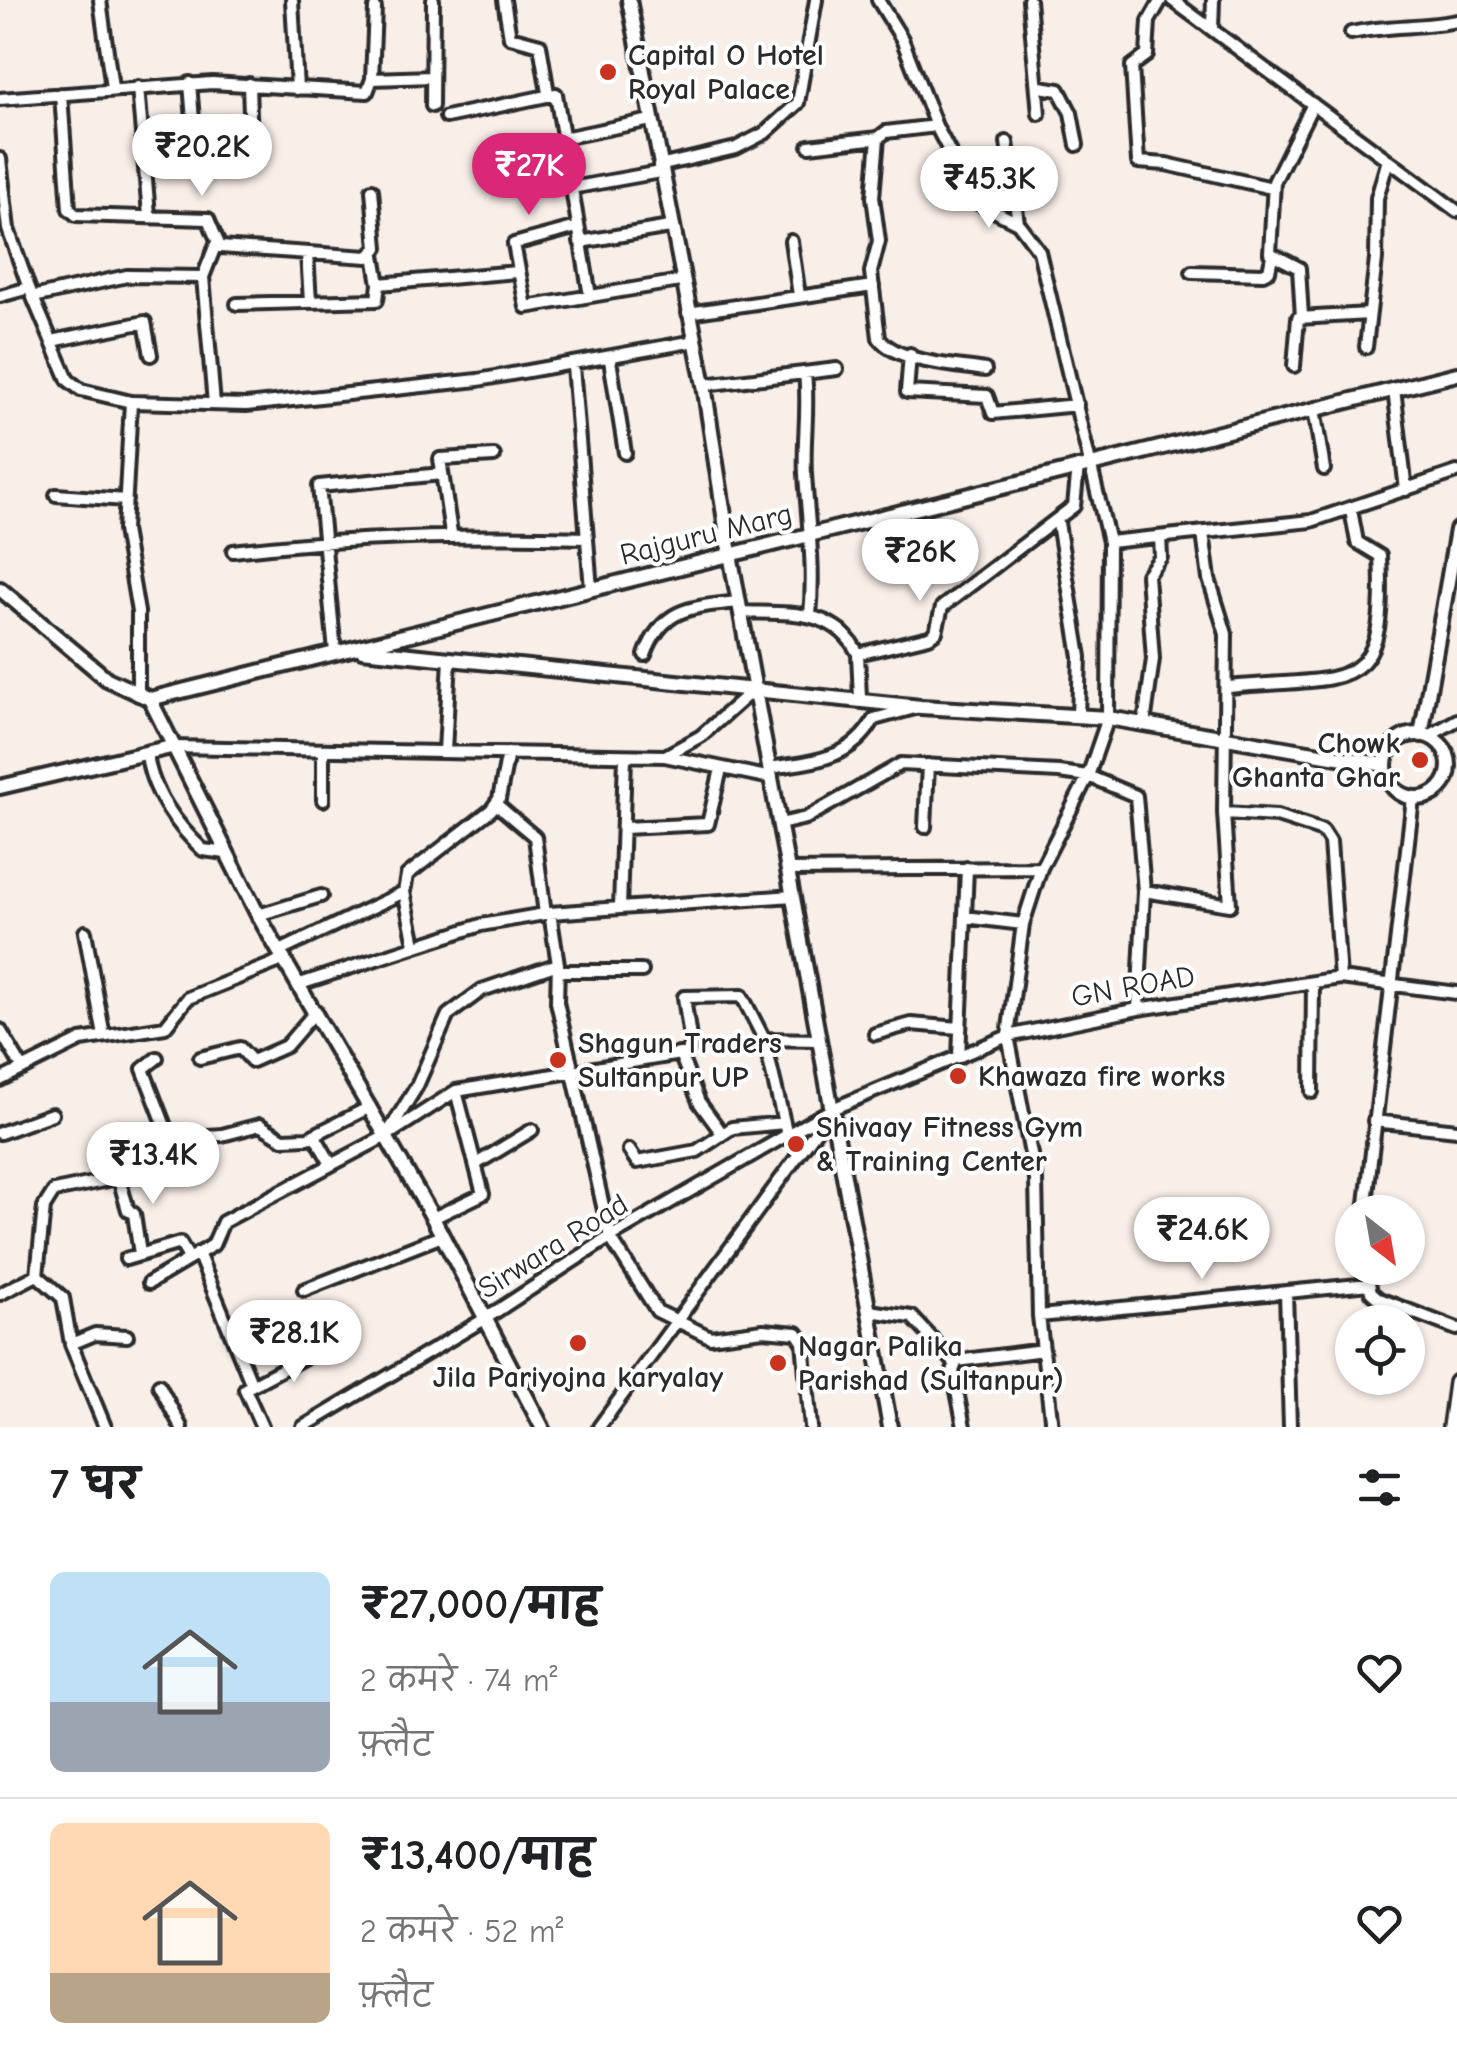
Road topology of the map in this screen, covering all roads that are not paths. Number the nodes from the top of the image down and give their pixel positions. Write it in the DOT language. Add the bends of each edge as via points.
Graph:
graph roads {
  1 [pos="100,0"];
  2 [pos="292,0"];
  3 [pos="433,0"];
  4 [pos="504,0"];
  5 [pos="629,0"];
  6 [pos="816,0"];
  7 [pos="1029,0"];
  8 [pos="1162,0"];
  9 [pos="1172,0"];
  10 [pos="1213,0"];
  11 [pos="881,1"];
  12 [pos="374,8"];
  13 [pos="1457,21"];
  14 [pos="1212,30"];
  15 [pos="1351,33"];
  16 [pos="432,78"];
  17 [pos="372,80"];
  18 [pos="190,84"];
  19 [pos="249,84"];
  20 [pos="138,87"];
  21 [pos="1040,87"];
  22 [pos="112,88"];
  23 [pos="298,89"];
  24 [pos="548,93"];
  25 [pos="61,94"];
  26 [pos="0,99"];
  27 [pos="1313,104"];
  28 [pos="432,106"];
  29 [pos="1039,114"];
  30 [pos="446,117"];
  31 [pos="651,120"];
  32 [pos="936,126"];
  33 [pos="563,138"];
  34 [pos="878,138"];
  35 [pos="1008,142"];
  36 [pos="251,144"];
  37 [pos="195,145"];
  38 [pos="1077,145"];
  39 [pos="810,146"];
  40 [pos="0,159"];
  41 [pos="1388,160"];
  42 [pos="660,169"];
  43 [pos="571,188"];
  44 [pos="1272,188"];
  45 [pos="372,190"];
  46 [pos="1457,212"];
  47 [pos="149,215"];
  48 [pos="1018,223"];
  49 [pos="577,227"];
  50 [pos="670,227"];
  51 [pos="791,241"];
  52 [pos="580,242"];
  53 [pos="216,244"];
  54 [pos="307,253"];
  55 [pos="374,255"];
  56 [pos="1272,256"];
  57 [pos="518,272"];
  58 [pos="1192,272"];
  59 [pos="203,277"];
  60 [pos="680,281"];
  61 [pos="379,284"];
  62 [pos="874,286"];
  63 [pos="31,293"];
  64 [pos="0,296"];
  65 [pos="590,296"];
  66 [pos="799,296"];
  67 [pos="310,302"];
  68 [pos="237,304"];
  69 [pos="688,313"];
  70 [pos="1370,314"];
  71 [pos="1302,317"];
  72 [pos="52,341"];
  73 [pos="694,341"];
  74 [pos="1366,347"];
  75 [pos="910,354"];
  76 [pos="152,355"];
  77 [pos="610,360"];
  78 [pos="573,366"];
  79 [pos="1294,366"];
  80 [pos="837,369"];
  81 [pos="985,370"];
  82 [pos="805,372"];
  83 [pos="1457,374"];
  84 [pos="704,385"];
  85 [pos="1394,389"];
  86 [pos="130,402"];
  87 [pos="214,404"];
  88 [pos="1077,405"];
  89 [pos="1314,409"];
  90 [pos="625,453"];
  91 [pos="494,456"];
  92 [pos="1085,465"];
  93 [pos="1324,468"];
  94 [pos="1457,472"];
  95 [pos="442,474"];
  96 [pos="1406,490"];
  97 [pos="56,496"];
  98 [pos="126,500"];
  99 [pos="1350,510"];
  100 [pos="1058,522"];
  101 [pos="1457,530"];
  102 [pos="451,533"];
  103 [pos="1203,533"];
  104 [pos="812,534"];
  105 [pos="1160,537"];
  106 [pos="587,538"];
  107 [pos="327,540"];
  108 [pos="1109,542"];
  109 [pos="233,551"];
  110 [pos="730,554"];
  111 [pos="0,589"];
  112 [pos="590,589"];
  113 [pos="740,607"];
  114 [pos="810,615"];
  115 [pos="342,651"];
  116 [pos="858,654"];
  117 [pos="646,655"];
  118 [pos="450,659"];
  119 [pos="1229,687"];
  120 [pos="755,688"];
  121 [pos="144,697"];
  122 [pos="860,698"];
  123 [pos="921,707"];
  124 [pos="1078,716"];
  125 [pos="1108,718"];
  126 [pos="1457,720"];
  127 [pos="1144,724"];
  128 [pos="1425,735"];
  129 [pos="1225,736"];
  130 [pos="171,747"];
  131 [pos="324,751"];
  132 [pos="445,751"];
  133 [pos="147,753"];
  134 [pos="508,753"];
  135 [pos="664,756"];
  136 [pos="626,757"];
  137 [pos="1384,764"];
  138 [pos="928,765"];
  139 [pos="721,769"];
  140 [pos="770,773"];
  141 [pos="1453,773"];
  142 [pos="1088,776"];
  143 [pos="0,787"];
  144 [pos="1412,798"];
  145 [pos="323,800"];
  146 [pos="496,804"];
  147 [pos="1224,813"];
  148 [pos="780,824"];
  149 [pos="925,827"];
  150 [pos="623,828"];
  151 [pos="226,853"];
  152 [pos="966,868"];
  153 [pos="1041,868"];
  154 [pos="788,870"];
  155 [pos="404,892"];
  156 [pos="1144,892"];
  157 [pos="321,896"];
  158 [pos="794,896"];
  159 [pos="620,908"];
  160 [pos="547,913"];
  161 [pos="258,915"];
  162 [pos="966,917"];
  163 [pos="1023,924"];
  164 [pos="85,932"];
  165 [pos="415,944"];
  166 [pos="282,955"];
  167 [pos="559,967"];
  168 [pos="642,971"];
  169 [pos="1340,978"];
  170 [pos="1313,982"];
  171 [pos="1394,982"];
  172 [pos="300,984"];
  173 [pos="1457,992"];
  174 [pos="1138,1009"];
  175 [pos="316,1011"];
  176 [pos="960,1028"];
  177 [pos="0,1030"];
  178 [pos="875,1034"];
  179 [pos="104,1036"];
  180 [pos="1008,1036"];
  181 [pos="764,1039"];
  182 [pos="819,1040"];
  183 [pos="683,1057"];
  184 [pos="959,1057"];
  185 [pos="157,1058"];
  186 [pos="200,1058"];
  187 [pos="23,1069"];
  188 [pos="572,1070"];
  189 [pos="0,1080"];
  190 [pos="456,1091"];
  191 [pos="1312,1092"];
  192 [pos="370,1108"];
  193 [pos="832,1109"];
  194 [pos="52,1114"];
  195 [pos="1374,1121"];
  196 [pos="784,1122"];
  197 [pos="532,1130"];
  198 [pos="1457,1130"];
  199 [pos="721,1132"];
  200 [pos="0,1133"];
  201 [pos="787,1135"];
  202 [pos="315,1136"];
  203 [pos="386,1136"];
  204 [pos="170,1139"];
  205 [pos="629,1150"];
  206 [pos="331,1164"];
  207 [pos="476,1164"];
  208 [pos="117,1172"];
  209 [pos="1367,1195"];
  210 [pos="434,1218"];
  211 [pos="442,1236"];
  212 [pos="610,1237"];
  213 [pos="140,1254"];
  214 [pos="193,1256"];
  215 [pos="126,1258"];
  216 [pos="37,1275"];
  217 [pos="150,1282"];
  218 [pos="1359,1285"];
  219 [pos="1370,1285"];
  220 [pos="304,1290"];
  221 [pos="1286,1292"];
  222 [pos="0,1294"];
  223 [pos="869,1311"];
  224 [pos="1039,1316"];
  225 [pos="483,1320"];
  226 [pos="677,1320"];
  227 [pos="1457,1328"];
  228 [pos="127,1336"];
  229 [pos="71,1344"];
  230 [pos="329,1344"];
  231 [pos="1042,1350"];
  232 [pos="955,1363"];
  233 [pos="1457,1383"];
  234 [pos="159,1385"];
  235 [pos="252,1385"];
  236 [pos="105,1427"];
  237 [pos="181,1427"];
  238 [pos="262,1427"];
  239 [pos="303,1427"];
  240 [pos="542,1427"];
  241 [pos="599,1427"];
  242 [pos="811,1427"];
  243 [pos="890,1427"];
  244 [pos="964,1427"];
  245 [pos="1052,1427"];
  246 [pos="1290,1427"];
  247 [pos="1451,1427"];
  1 -- 22 [label="street"];
  2 -- 23 [label="street"];
  3 -- 16 [label="street"];
  4 -- 24 [label="street" via="510,38 540,46"];
  5 -- 31 [label="street"];
  6 -- 42 [label="street" via="798,103 736,148"];
  7 -- 21 [label="street"];
  8 -- 44 [label="street" via="1149,21 1147,55 1132,66 1138,162"];
  9 -- 14 [label="street"];
  10 -- 14 [label="street"];
  11 -- 32 [label="street"];
  12 -- 17 [label="street"];
  13 -- 15 [label="street"];
  14 -- 27 [label="street"];
  16 -- 17 [label="street"];
  16 -- 28 [label="street"];
  17 -- 23 [label="street" via="367,92"];
  18 -- 19 [label="street"];
  18 -- 20 [label="street"];
  18 -- 37 [label="street"];
  19 -- 23 [label="street"];
  19 -- 36 [label="street"];
  20 -- 22 [label="street"];
  20 -- 47 [label="street"];
  21 -- 29 [label="street"];
  21 -- 38 [label="street" via="1059,90"];
  22 -- 25 [label="street"];
  24 -- 30 [label="street"];
  24 -- 33 [label="street" via="558,97"];
  25 -- 26 [label="street"];
  25 -- 47 [label="street" via="71,213"];
  27 -- 41 [label="street"];
  27 -- 44 [label="street"];
  31 -- 33 [label="street"];
  31 -- 42 [label="street"];
  32 -- 34 [label="street"];
  32 -- 48 [label="street" via="976,202"];
  33 -- 43 [label="street"];
  34 -- 39 [label="street"];
  34 -- 62 [label="street"];
  35 -- 48 [label="street"];
  40 -- 63 [label="street" via="8,228"];
  41 -- 46 [label="street"];
  41 -- 70 [label="street" via="1377,198"];
  42 -- 43 [label="street"];
  42 -- 50 [label="street"];
  43 -- 49 [label="street"];
  44 -- 56 [label="street"];
  45 -- 55 [label="street"];
  47 -- 53 [label="street" via="208,220"];
  48 -- 88 [label="street" via="1043,264"];
  49 -- 52 [label="street"];
  49 -- 57 [label="street" via="515,243"];
  50 -- 52 [label="street"];
  50 -- 60 [label="street"];
  51 -- 66 [label="street"];
  52 -- 65 [label="street"];
  53 -- 54 [label="street"];
  53 -- 59 [label="street"];
  54 -- 55 [label="street"];
  54 -- 67 [label="street"];
  55 -- 61 [label="street"];
  56 -- 58 [label="street" via="1263,274"];
  56 -- 71 [label="street" via="1300,268"];
  57 -- 61 [label="street"];
  57 -- 65 [label="street" via="526,306"];
  59 -- 63 [label="street" via="128,276"];
  59 -- 87 [label="street"];
  60 -- 65 [label="street"];
  60 -- 69 [label="street"];
  61 -- 67 [label="street" via="377,300"];
  62 -- 66 [label="street"];
  62 -- 75 [label="street" via="882,342"];
  63 -- 64 [label="street"];
  63 -- 72 [label="street"];
  66 -- 69 [label="street"];
  67 -- 68 [label="street"];
  69 -- 73 [label="street"];
  70 -- 71 [label="street"];
  70 -- 74 [label="street"];
  71 -- 79 [label="street" via="1296,322"];
  72 -- 76 [label="street" via="145,322"];
  72 -- 86 [label="street" via="68,380 81,390"];
  73 -- 77 [label="street"];
  73 -- 84 [label="street"];
  75 -- 81 [label="street"];
  75 -- 88 [label="street" via="906,392 985,396 993,413"];
  77 -- 78 [label="street"];
  77 -- 90 [label="street"];
  78 -- 87 [label="street"];
  78 -- 106 [label="street"];
  80 -- 82 [label="street"];
  82 -- 84 [label="street"];
  82 -- 104 [label="street"];
  83 -- 85 [label="street, Rajguru Marg"];
  84 -- 110 [label="street"];
  85 -- 89 [label="street, Rajguru Marg"];
  85 -- 96 [label="street"];
  86 -- 87 [label="street"];
  86 -- 98 [label="street"];
  88 -- 92 [label="street"];
  89 -- 92 [label="street, Rajguru Marg"];
  89 -- 93 [label="street"];
  91 -- 95 [label="street" via="443,457"];
  92 -- 100 [label="street" via="1074,506"];
  92 -- 104 [label="street, Rajguru Marg"];
  92 -- 108 [label="street"];
  94 -- 96 [label="street"];
  95 -- 102 [label="street"];
  95 -- 107 [label="street" via="321,485"];
  96 -- 99 [label="street"];
  97 -- 98 [label="street"];
  98 -- 121 [label="street"];
  99 -- 103 [label="street" via="1284,526"];
  99 -- 119 [label="street" via="1357,542 1380,556 1378,640 1370,658 1348,675"];
  100 -- 116 [label="street" via="942,607 929,637"];
  100 -- 124 [label="street" via="1080,657"];
  101 -- 128 [label="street"];
  102 -- 106 [label="street"];
  102 -- 107 [label="street"];
  103 -- 105 [label="street"];
  103 -- 119 [label="street" via="1225,625"];
  104 -- 110 [label="street, Rajguru Marg"];
  104 -- 114 [label="street"];
  105 -- 108 [label="street"];
  105 -- 127 [label="street" via="1161,557 1147,575 1154,659"];
  106 -- 112 [label="street"];
  107 -- 109 [label="street"];
  107 -- 115 [label="street"];
  108 -- 125 [label="street"];
  110 -- 112 [label="street, Rajguru Marg"];
  110 -- 113 [label="street"];
  111 -- 121 [label="street" via="107,679"];
  112 -- 115 [label="street, Rajguru Marg"];
  113 -- 114 [label="street"];
  113 -- 117 [label="street" via="698,607 674,616 654,633"];
  113 -- 120 [label="street"];
  114 -- 116 [label="street" via="836,626"];
  115 -- 118 [label="street"];
  115 -- 121 [label="street, Rajguru Marg"];
  116 -- 122 [label="street"];
  118 -- 120 [label="street"];
  118 -- 132 [label="street"];
  119 -- 129 [label="street"];
  120 -- 122 [label="street"];
  120 -- 135 [label="street" via="701,736"];
  120 -- 140 [label="street"];
  121 -- 130 [label="street"];
  122 -- 123 [label="street"];
  123 -- 124 [label="street"];
  123 -- 140 [label="street" via="874,718 835,756"];
  124 -- 125 [label="street"];
  125 -- 127 [label="street"];
  125 -- 142 [label="street"];
  126 -- 128 [label="street"];
  127 -- 129 [label="street"];
  128 -- 137 [label="street" via="1399,739"];
  128 -- 141 [label="street"];
  129 -- 137 [label="street"];
  129 -- 147 [label="street"];
  130 -- 131 [label="street"];
  130 -- 133 [label="street"];
  130 -- 151 [label="street"];
  131 -- 132 [label="street"];
  131 -- 145 [label="street"];
  132 -- 134 [label="street"];
  133 -- 143 [label="street"];
  133 -- 151 [label="street" via="151,776 176,820 203,850"];
  134 -- 136 [label="street"];
  134 -- 146 [label="street"];
  135 -- 136 [label="street"];
  135 -- 139 [label="street"];
  136 -- 150 [label="street"];
  137 -- 144 [label="street" via="1388,780"];
  138 -- 142 [label="street"];
  138 -- 148 [label="street" via="890,766 806,818"];
  138 -- 149 [label="street"];
  139 -- 140 [label="street"];
  139 -- 150 [label="street" via="708,824"];
  140 -- 148 [label="street"];
  141 -- 144 [label="street" via="1428,796"];
  142 -- 153 [label="street"];
  142 -- 156 [label="street" via="1136,796"];
  144 -- 171 [label="street"];
  146 -- 155 [label="street" via="407,875"];
  146 -- 160 [label="street" via="536,837"];
  147 -- 156 [label="street" via="1230,905"];
  147 -- 169 [label="street" via="1277,816 1323,831 1330,842"];
  148 -- 154 [label="street"];
  150 -- 159 [label="street"];
  151 -- 161 [label="street"];
  152 -- 153 [label="street"];
  152 -- 154 [label="street"];
  152 -- 162 [label="street"];
  153 -- 163 [label="street"];
  154 -- 158 [label="street"];
  155 -- 165 [label="street"];
  155 -- 166 [label="street"];
  156 -- 174 [label="street"];
  157 -- 161 [label="street"];
  158 -- 159 [label="street"];
  158 -- 182 [label="street"];
  159 -- 160 [label="street"];
  160 -- 165 [label="street"];
  160 -- 167 [label="street"];
  161 -- 166 [label="street"];
  162 -- 163 [label="street"];
  162 -- 176 [label="street"];
  163 -- 180 [label="street"];
  164 -- 179 [label="street"];
  165 -- 172 [label="street"];
  166 -- 172 [label="street"];
  166 -- 179 [label="street" via="188,998 164,1028"];
  167 -- 168 [label="street"];
  167 -- 188 [label="street" via="556,1002"];
  167 -- 203 [label="street" via="482,990 448,1015"];
  169 -- 170 [label="street, GN ROAD"];
  169 -- 171 [label="street, GN ROAD"];
  170 -- 174 [label="street, GN ROAD"];
  170 -- 191 [label="street"];
  171 -- 173 [label="street, GN ROAD"];
  171 -- 195 [label="street"];
  172 -- 175 [label="street"];
  174 -- 180 [label="street, GN ROAD"];
  175 -- 186 [label="street" via="276,1052 252,1061 240,1048"];
  175 -- 192 [label="street"];
  176 -- 178 [label="street" via="911,1024"];
  176 -- 184 [label="street"];
  177 -- 187 [label="street"];
  179 -- 187 [label="street" via="59,1048"];
  180 -- 184 [label="street, GN ROAD"];
  180 -- 224 [label="street" via="1036,1180"];
  181 -- 182 [label="street"];
  181 -- 183 [label="street" via="742,996 688,995 683,1000 690,1044"];
  181 -- 196 [label="street"];
  182 -- 193 [label="street"];
  183 -- 188 [label="street"];
  183 -- 199 [label="street" via="698,1102"];
  184 -- 193 [label="street, GN ROAD"];
  185 -- 204 [label="street" via="143,1069"];
  187 -- 189 [label="street"];
  188 -- 190 [label="street"];
  188 -- 212 [label="street"];
  190 -- 203 [label="street"];
  190 -- 207 [label="street"];
  192 -- 202 [label="street"];
  192 -- 203 [label="street"];
  193 -- 201 [label="street, Sirwara Road"];
  193 -- 223 [label="street"];
  193 -- 226 [label="street"];
  194 -- 200 [label="street"];
  195 -- 198 [label="street"];
  195 -- 209 [label="street"];
  196 -- 199 [label="street"];
  196 -- 201 [label="street"];
  197 -- 207 [label="street"];
  199 -- 205 [label="street" via="696,1151 636,1162"];
  201 -- 212 [label="street, Sirwara Road"];
  202 -- 204 [label="street" via="283,1139 260,1125"];
  202 -- 206 [label="street"];
  203 -- 206 [label="street"];
  203 -- 210 [label="street"];
  204 -- 208 [label="street"];
  206 -- 214 [label="street" via="223,1222 216,1242"];
  207 -- 210 [label="street" via="482,1194"];
  208 -- 213 [label="street" via="134,1214"];
  208 -- 216 [label="street" via="49,1195"];
  210 -- 211 [label="street"];
  211 -- 220 [label="street"];
  211 -- 225 [label="street"];
  212 -- 225 [label="street, Sirwara Road"];
  212 -- 226 [label="street" via="658,1311"];
  213 -- 214 [label="street" via="180,1243"];
  213 -- 215 [label="street"];
  214 -- 217 [label="street"];
  214 -- 235 [label="street"];
  216 -- 222 [label="street"];
  216 -- 229 [label="street" via="62,1298"];
  218 -- 221 [label="street"];
  219 -- 227 [label="street" via="1378,1300"];
  221 -- 224 [label="street"];
  221 -- 246 [label="street"];
  223 -- 232 [label="street" via="912,1317"];
  223 -- 243 [label="street"];
  224 -- 231 [label="street"];
  225 -- 239 [label="street, Sirwara Road"];
  225 -- 240 [label="street"];
  226 -- 241 [label="street"];
  226 -- 242 [label="street" via="710,1338 797,1333"];
  228 -- 229 [label="street" via="95,1334"];
  229 -- 236 [label="street"];
  230 -- 235 [label="street"];
  231 -- 232 [label="street"];
  231 -- 245 [label="street"];
  232 -- 244 [label="street"];
  233 -- 247 [label="main road"];
  234 -- 237 [label="street"];
  235 -- 238 [label="street" via="244,1394"];
}
